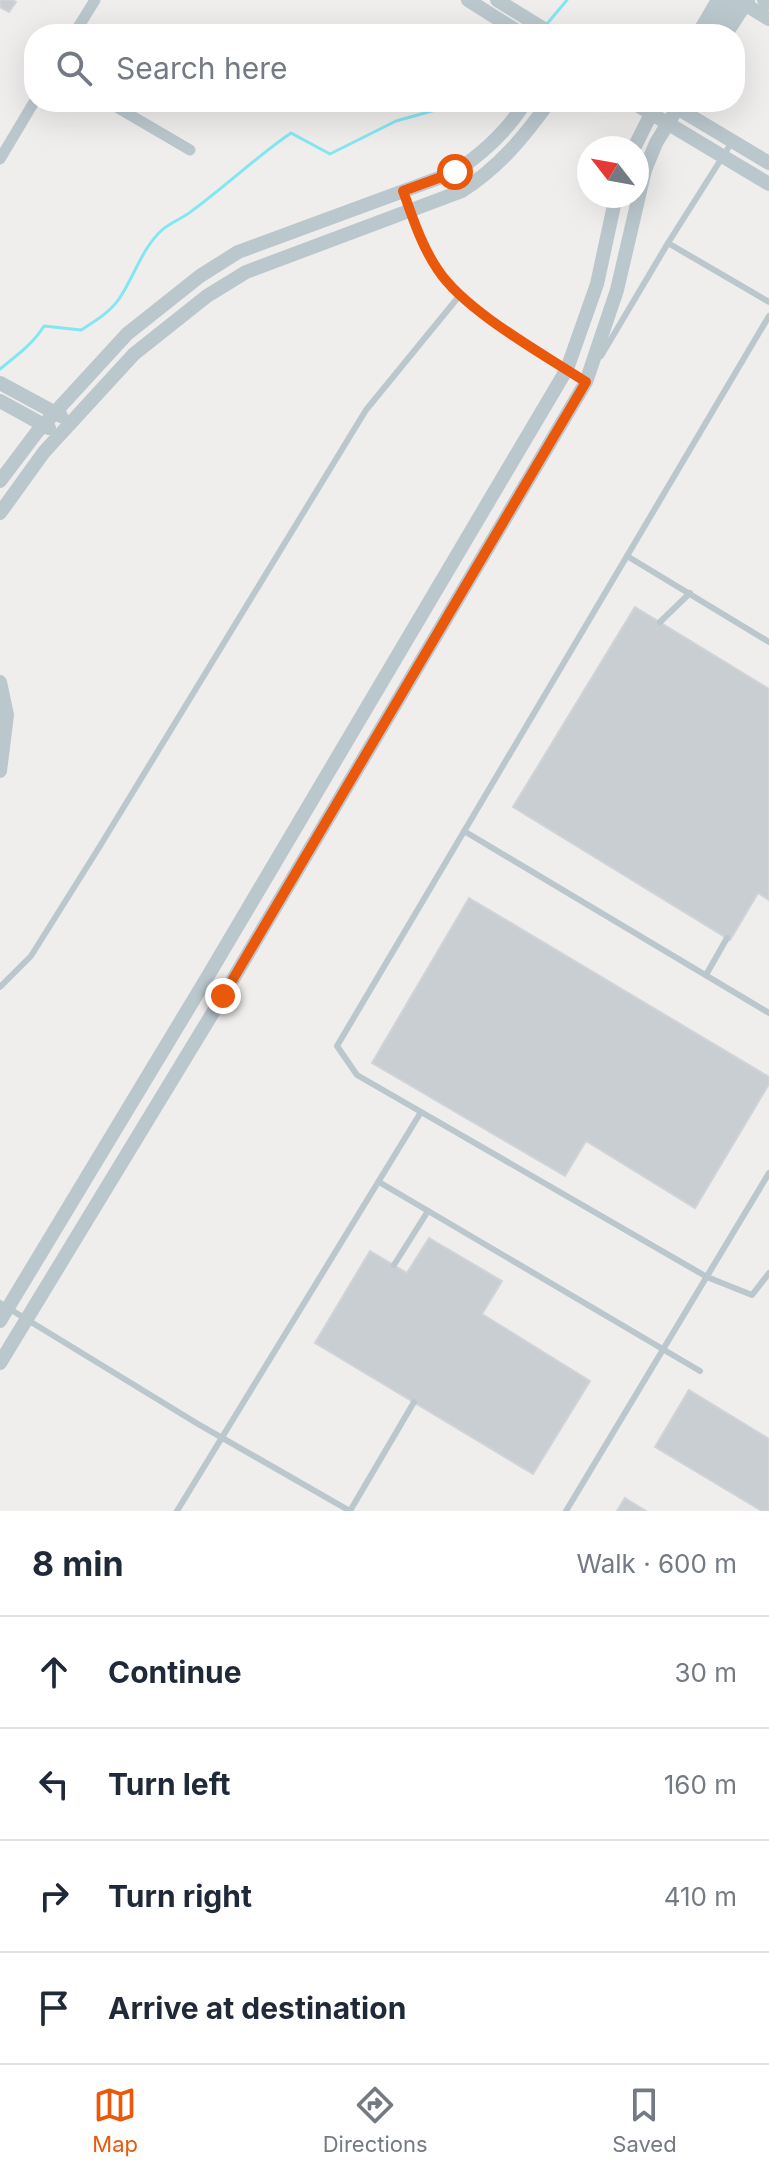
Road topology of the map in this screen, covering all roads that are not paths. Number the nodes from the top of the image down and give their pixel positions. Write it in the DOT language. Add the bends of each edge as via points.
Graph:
graph roads {
  1 [pos="95,0"];
  2 [pos="468,0"];
  3 [pos="497,0"];
  4 [pos="718,0"];
  5 [pos="764,0"];
  6 [pos="741,1"];
  7 [pos="769,3"];
  8 [pos="769,19"];
  9 [pos="80,24"];
  10 [pos="506,24"];
  11 [pos="535,24"];
  12 [pos="704,24"];
  13 [pos="720,24"];
  14 [pos="731,24"];
  15 [pos="28,112"];
  16 [pos="125,112"];
  17 [pos="519,112"];
  18 [pos="542,112"];
  19 [pos="651,112"];
  20 [pos="657,112"];
  21 [pos="670,112"];
  22 [pos="686,112"];
  23 [pos="667,123"];
  24 [pos="640,136"];
  25 [pos="732,142"];
  26 [pos="190,150"];
  27 [pos="723,157"];
  28 [pos="0,159"];
  29 [pos="769,163"];
  30 [pos="769,184"];
  31 [pos="403,191"];
  32 [pos="613,208"];
  33 [pos="411,212"];
  34 [pos="668,243"];
  35 [pos="460,295"];
  36 [pos="769,302"];
  37 [pos="769,316"];
  38 [pos="567,369"];
  39 [pos="586,382"];
  40 [pos="2,390"];
  41 [pos="54,413"];
  42 [pos="71,422"];
  43 [pos="43,425"];
  44 [pos="60,434"];
  45 [pos="0,481"];
  46 [pos="0,513"];
  47 [pos="627,556"];
  48 [pos="690,593"];
  49 [pos="660,622"];
  50 [pos="769,642"];
  51 [pos="0,682"];
  52 [pos="0,771"];
  53 [pos="464,831"];
  54 [pos="727,938"];
  55 [pos="706,975"];
  56 [pos="0,987"];
  57 [pos="769,1013"];
  58 [pos="421,1112"];
  59 [pos="769,1173"];
  60 [pos="379,1182"];
  61 [pos="428,1211"];
  62 [pos="394,1265"];
  63 [pos="769,1273"];
  64 [pos="707,1277"];
  65 [pos="4,1305"];
  66 [pos="27,1319"];
  67 [pos="0,1321"];
  68 [pos="664,1349"];
  69 [pos="0,1363"];
  70 [pos="700,1371"];
  71 [pos="414,1402"];
  72 [pos="222,1436"];
  73 [pos="177,1511"];
  74 [pos="566,1511"];
  1 -- 9 [label="street"];
  2 -- 10 [label="street"];
  3 -- 11 [label="street"];
  4 -- 12 [label="street"];
  5 -- 7 [label="street"];
  6 -- 8 [label="street"];
  6 -- 13 [label="street"];
  6 -- 14 [label="street"];
  15 -- 28 [label="street"];
  16 -- 26 [label="street"];
  17 -- 31 [label="street" via="479,155 455,172"];
  18 -- 33 [label="street" via="486,175"];
  19 -- 24 [label="street"];
  20 -- 23 [label="street"];
  21 -- 23 [label="street"];
  22 -- 25 [label="street"];
  23 -- 27 [label="street"];
  23 -- 39 [label="street" via="645,170 617,290"];
  25 -- 27 [label="lane"];
  25 -- 29 [label="street"];
  27 -- 30 [label="street"];
  27 -- 34 [label="lane"];
  31 -- 33 [label="lane"];
  31 -- 41 [label="street" via="238,252 200,276 127,334"];
  32 -- 38 [label="street" via="597,284"];
  33 -- 35 [label="lane" via="439,273"];
  33 -- 42 [label="street" via="246,272 207,296 134,354"];
  34 -- 36 [label="lane"];
  34 -- 39 [label="lane"];
  35 -- 38 [label="lane"];
  35 -- 56 [label="lane" via="366,410 31,956"];
  37 -- 47 [label="lane"];
  38 -- 39 [label="lane"];
  38 -- 65 [label="street" via="205,981"];
  39 -- 66 [label="street"];
  40 -- 41 [label="street"];
  40 -- 43 [label="street"];
  41 -- 42 [label="street"];
  41 -- 43 [label="street"];
  42 -- 44 [label="street"];
  43 -- 44 [label="street"];
  43 -- 45 [label="street"];
  44 -- 46 [label="street"];
  47 -- 48 [label="lane"];
  47 -- 53 [label="lane"];
  48 -- 49 [label="lane"];
  48 -- 50 [label="lane"];
  51 -- 52 [label="street" via="7,715"];
  53 -- 55 [label="lane"];
  53 -- 58 [label="lane" via="337,1046 357,1075"];
  54 -- 55 [label="lane"];
  55 -- 57 [label="lane"];
  58 -- 60 [label="lane"];
  58 -- 64 [label="lane"];
  59 -- 64 [label="lane"];
  60 -- 61 [label="lane"];
  60 -- 72 [label="lane"];
  61 -- 62 [label="lane"];
  61 -- 68 [label="lane"];
  63 -- 64 [label="lane" via="752,1295"];
  64 -- 68 [label="lane"];
  65 -- 66 [label="lane"];
  65 -- 67 [label="street"];
  66 -- 69 [label="street"];
  66 -- 72 [label="lane"];
  68 -- 70 [label="lane"];
  68 -- 74 [label="lane"];
  71 -- 72 [label="lane" via="350,1511"];
  72 -- 73 [label="lane"];
}
